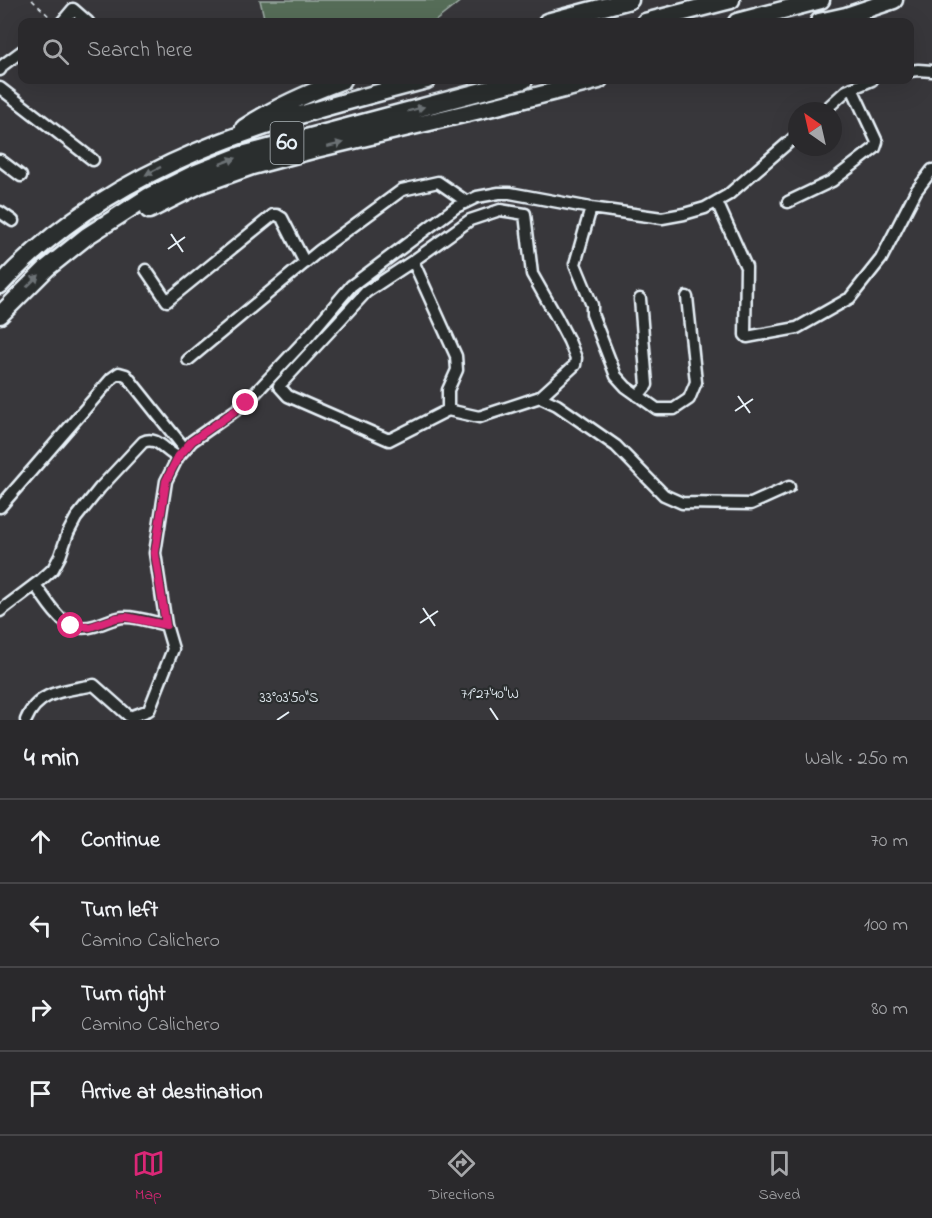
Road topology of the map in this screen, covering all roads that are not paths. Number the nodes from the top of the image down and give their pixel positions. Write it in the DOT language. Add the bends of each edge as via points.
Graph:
graph roads {
  1 [pos="630,0"];
  2 [pos="731,0"];
  3 [pos="820,0"];
  4 [pos="894,0"];
  5 [pos="585,7"];
  6 [pos="65,18"];
  7 [pos="83,18"];
  8 [pos="557,18"];
  9 [pos="661,18"];
  10 [pos="752,18"];
  11 [pos="837,18"];
  12 [pos="18,54"];
  13 [pos="0,70"];
  14 [pos="914,70"];
  15 [pos="932,72"];
  16 [pos="333,84"];
  17 [pos="412,84"];
  18 [pos="509,84"];
  19 [pos="583,84"];
  20 [pos="862,84"];
  21 [pos="0,88"];
  22 [pos="852,88"];
  23 [pos="834,102"];
  24 [pos="226,140"];
  25 [pos="788,143"];
  26 [pos="0,160"];
  27 [pos="93,160"];
  28 [pos="932,170"];
  29 [pos="21,176"];
  30 [pos="528,196"];
  31 [pos="467,202"];
  32 [pos="717,202"];
  33 [pos="788,202"];
  34 [pos="591,208"];
  35 [pos="0,212"];
  36 [pos="525,214"];
  37 [pos="13,221"];
  38 [pos="68,250"];
  39 [pos="413,261"];
  40 [pos="305,263"];
  41 [pos="146,270"];
  42 [pos="0,285"];
  43 [pos="687,297"];
  44 [pos="640,299"];
  45 [pos="0,315"];
  46 [pos="188,360"];
  47 [pos="638,396"];
  48 [pos="540,397"];
  49 [pos="448,410"];
  50 [pos="182,453"];
  51 [pos="789,487"];
  52 [pos="0,507"];
  53 [pos="35,585"];
  54 [pos="0,610"];
  55 [pos="166,625"];
  56 [pos="26,720"];
  1 -- 5 [label="highway"];
  2 -- 9 [label="highway"];
  3 -- 10 [label="highway"];
  4 -- 11 [label="highway"];
  5 -- 8 [label="highway"];
  6 -- 7 [label="street" via="73,9"];
  12 -- 13 [label="street"];
  14 -- 15 [label="street"];
  16 -- 24 [label="highway" via="265,114"];
  17 -- 24 [label="highway, 60" via="331,105"];
  38 -- 18 [label="highway, 60, one-way" via="148,197 242,155"];
  38 -- 19 [label="highway, one-way" via="199,185 252,166"];
  20 -- 22 [label="street"];
  21 -- 27 [label="street"];
  22 -- 23 [label="street"];
  22 -- 33 [label="street" via="877,142 875,148 832,181"];
  24 -- 42 [label="highway, 60, one-way" via="171,162 118,190 62,229"];
  25 -- 32 [label="street"];
  26 -- 29 [label="street"];
  28 -- 32 [label="street" via="916,191 881,259 850,298 797,327 747,337 746,267"];
  30 -- 31 [label="street" via="499,193"];
  30 -- 34 [label="street"];
  30 -- 36 [label="street"];
  31 -- 40 [label="street" via="438,182 402,190"];
  31 -- 50 [label="street" via="351,286 246,403 200,435"];
  32 -- 34 [label="street" via="694,212 662,218"];
  34 -- 47 [label="street" via="575,264 616,376"];
  35 -- 37 [label="street"];
  36 -- 39 [label="street" via="500,210 470,219"];
  36 -- 48 [label="street" via="531,274 576,358 575,365"];
  45 -- 38 [label="highway, 60, one-way"];
  39 -- 49 [label="street" via="456,356 457,370 448,390"];
  39 -- 49 [label="street" via="366,292 279,386 288,396 389,440"];
  40 -- 41 [label="street" via="282,218 273,215 167,301"];
  40 -- 46 [label="street"];
  43 -- 47 [label="street" via="696,382 689,399 674,409 657,409"];
  44 -- 47 [label="street" via="647,385"];
  48 -- 49 [label="street" via="479,417"];
  48 -- 51 [label="street" via="616,446 664,495 682,503 751,504"];
  50 -- 52 [label="street" via="126,375 118,373"];
  50 -- 53 [label="street" via="172,454 149,439 143,442 76,518 53,570"];
  50 -- 55 [label="street" via="166,481 155,553"];
  53 -- 54 [label="street"];
  53 -- 55 [label="street" via="61,620 71,626 90,627 126,617"];
  55 -- 56 [label="street" via="173,649 149,710 130,717 94,686 48,695 37,702"];
}
